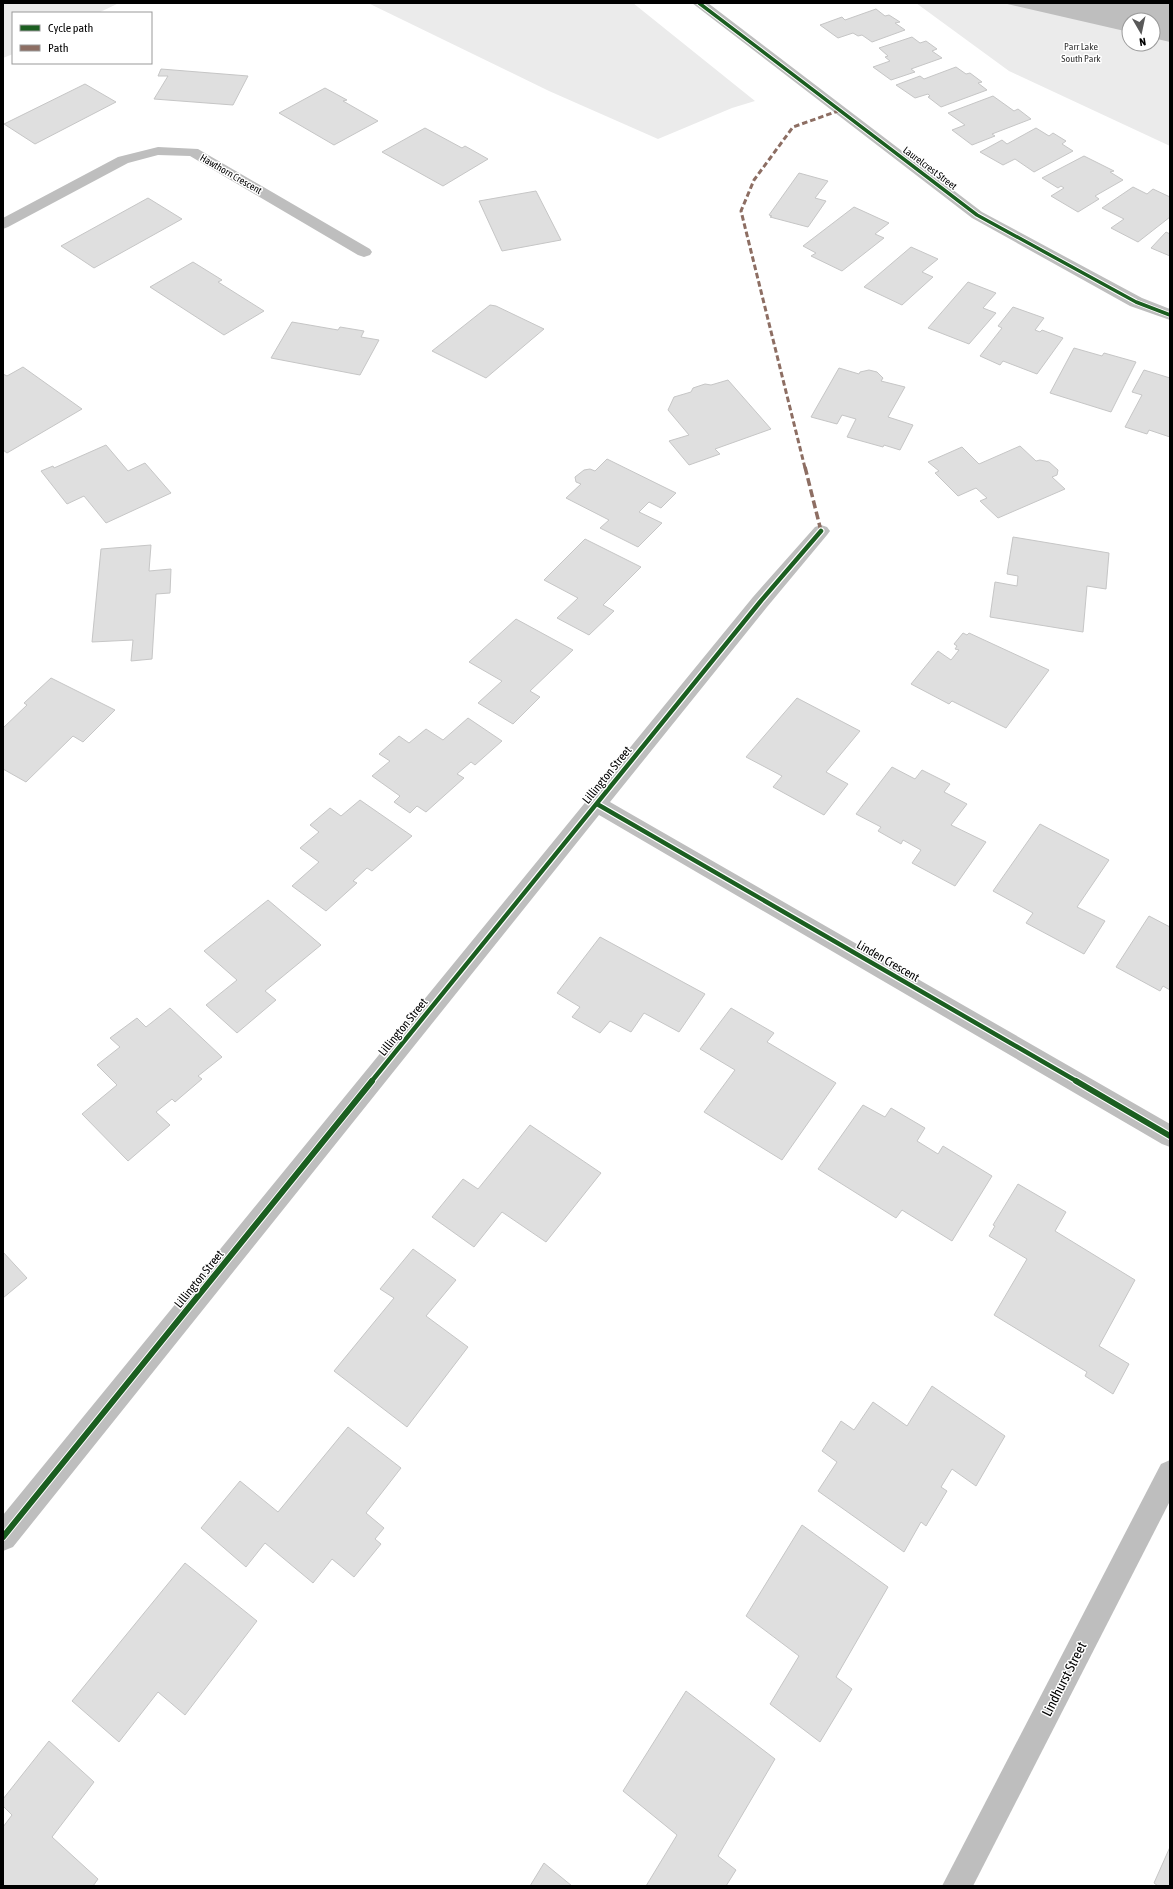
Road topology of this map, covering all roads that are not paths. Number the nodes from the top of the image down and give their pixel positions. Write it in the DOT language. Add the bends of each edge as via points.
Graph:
graph roads {
  1 [pos="699,3"];
  2 [pos="3,224"];
  3 [pos="364,252"];
  4 [pos="1170,315"];
  5 [pos="821,531"];
  6 [pos="597,804"];
  7 [pos="1170,1136"];
  8 [pos="1170,1472"];
  9 [pos="3,1537"];
  10 [pos="958,1886"];
  1 -- 4 [label="street, Laurelcrest Street" via="977,215 1136,302"];
  2 -- 3 [label="street, Hawthorn Crescent" via="123,160 158,151 193,152"];
  5 -- 6 [label="street, Lillington Street" via="760,602"];
  6 -- 7 [label="street, Linden Crescent"];
  6 -- 9 [label="street, Lillington Street"];
  8 -- 10 [label="street, Lindhurst Street"];
}
